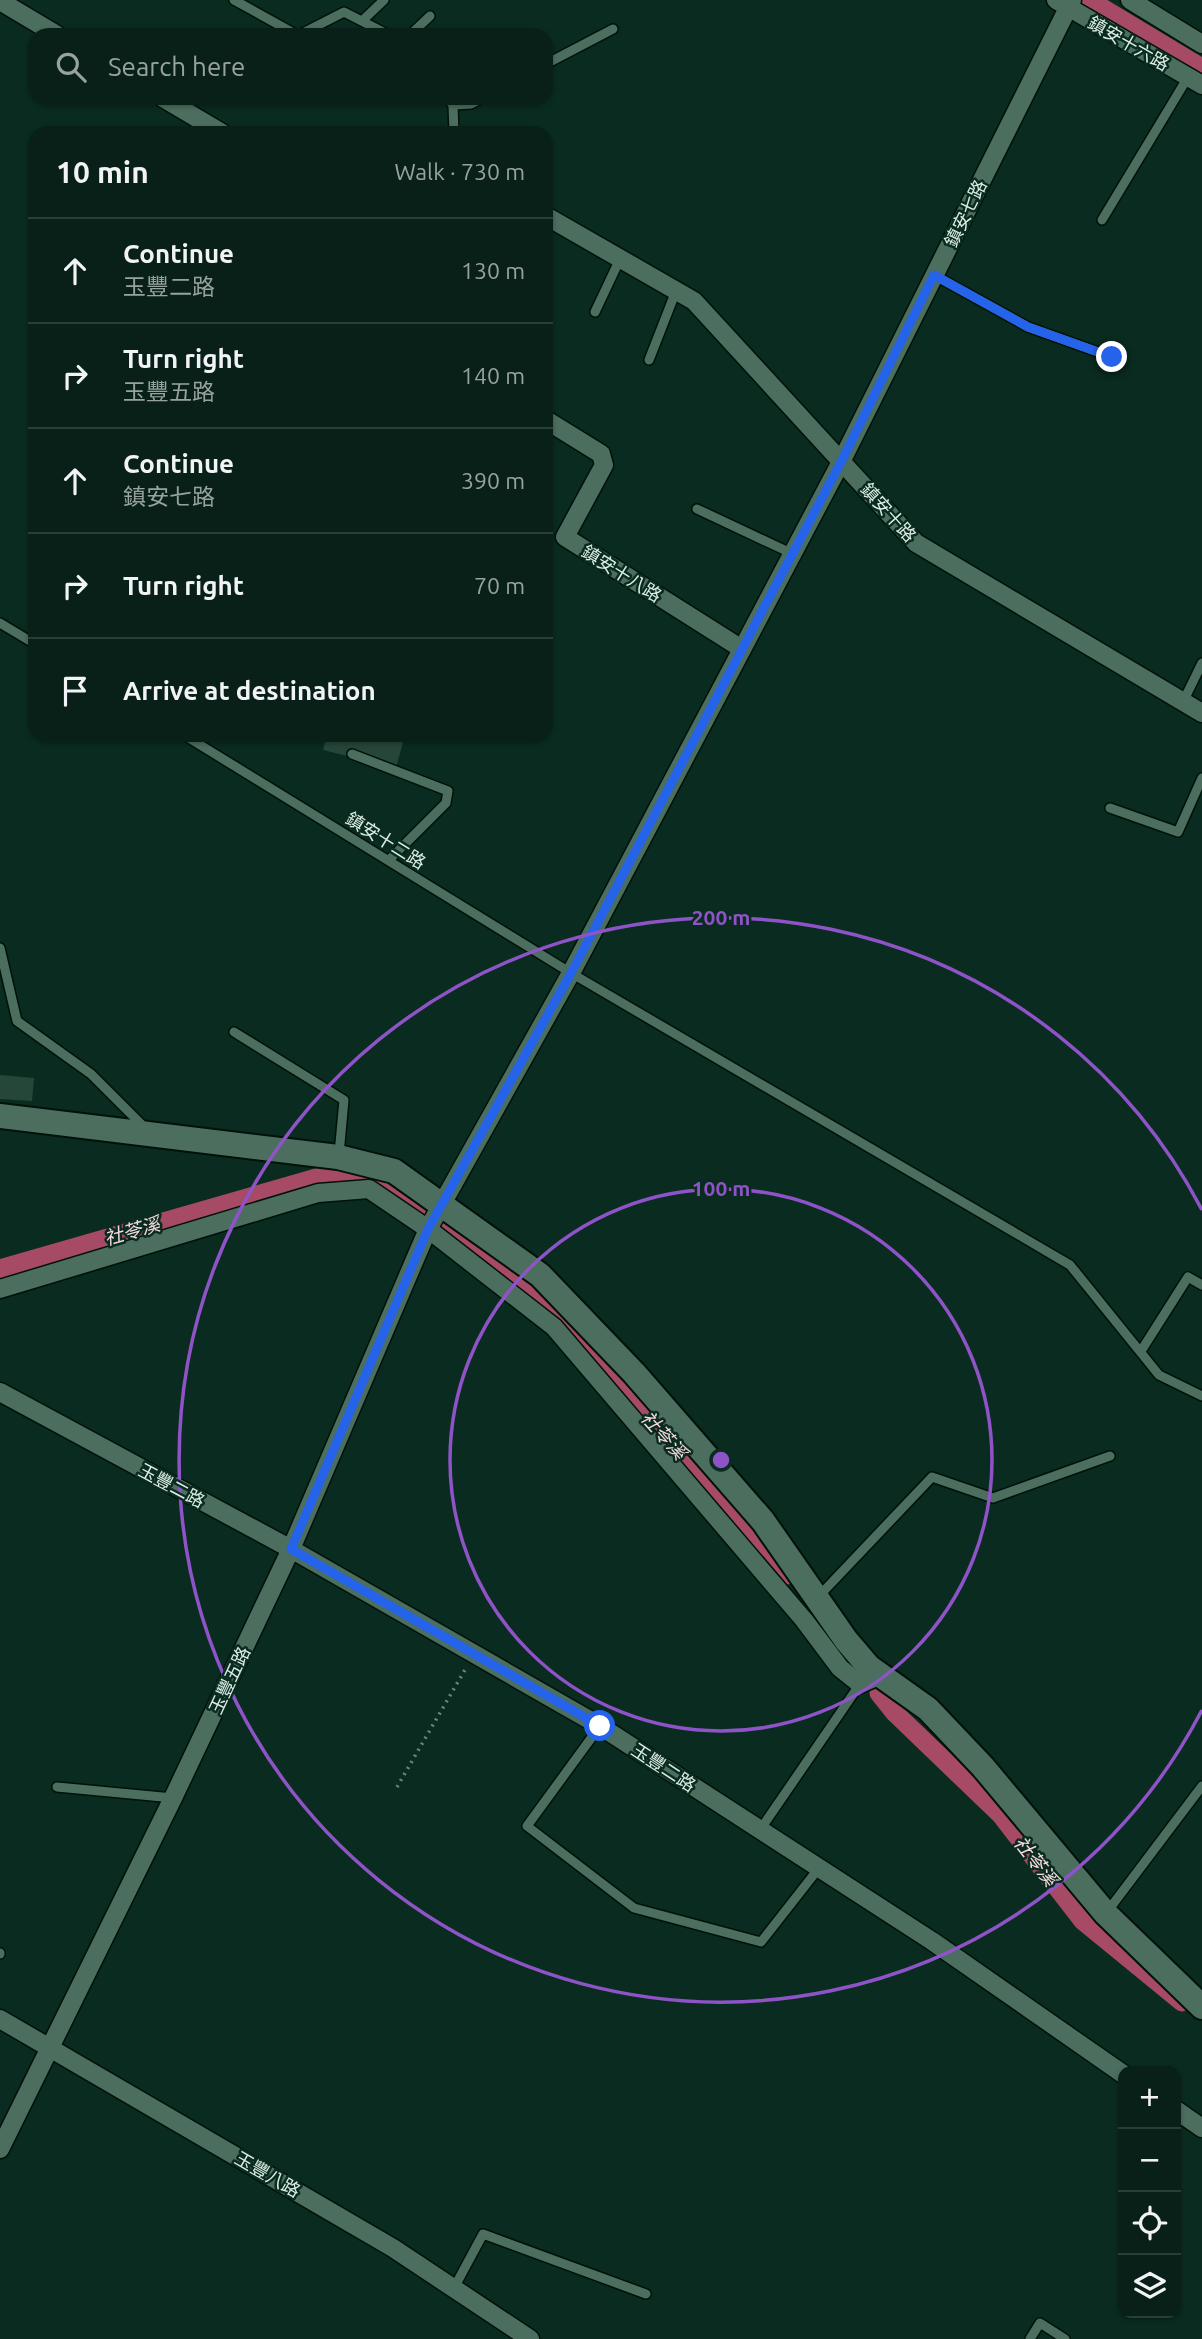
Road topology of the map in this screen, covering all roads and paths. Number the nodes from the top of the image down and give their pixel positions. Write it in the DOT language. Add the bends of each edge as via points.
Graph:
graph roads {
  1 [pos="234,0"];
  2 [pos="384,0"];
  3 [pos="1129,0"];
  4 [pos="1065,2"];
  5 [pos="2,8"];
  6 [pos="430,16"];
  7 [pos="362,21"];
  8 [pos="43,28"];
  9 [pos="285,28"];
  10 [pos="312,28"];
  11 [pos="376,28"];
  12 [pos="417,28"];
  13 [pos="613,29"];
  14 [pos="1202,44"];
  15 [pos="553,60"];
  16 [pos="1195,81"];
  17 [pos="175,105"];
  18 [pos="450,105"];
  19 [pos="210,126"];
  20 [pos="453,126"];
  21 [pos="553,220"];
  22 [pos="1101,220"];
  23 [pos="620,259"];
  24 [pos="934,275"];
  25 [pos="676,291"];
  26 [pos="595,312"];
  27 [pos="1112,357"];
  28 [pos="649,360"];
  29 [pos="553,424"];
  30 [pos="842,460"];
  31 [pos="697,509"];
  32 [pos="793,554"];
  33 [pos="0,622"];
  34 [pos="28,640"];
  35 [pos="742,649"];
  36 [pos="1202,663"];
  37 [pos="1183,702"];
  38 [pos="1202,713"];
  39 [pos="195,742"];
  40 [pos="352,754"];
  41 [pos="1202,778"];
  42 [pos="1110,808"];
  43 [pos="389,860"];
  44 [pos="1,948"];
  45 [pos="571,973"];
  46 [pos="234,1032"];
  47 [pos="0,1116"];
  48 [pos="151,1134"];
  49 [pos="338,1157"];
  50 [pos="443,1203"];
  51 [pos="428,1229"];
  52 [pos="1202,1285"];
  53 [pos="0,1289"];
  54 [pos="1141,1351"];
  55 [pos="0,1392"];
  56 [pos="1202,1396"];
  57 [pos="1110,1456"];
  58 [pos="291,1549"];
  59 [pos="818,1597"];
  60 [pos="474,1654"];
  61 [pos="871,1680"];
  62 [pos="600,1726"];
  63 [pos="1202,1786"];
  64 [pos="57,1787"];
  65 [pos="397,1787"];
  66 [pos="173,1798"];
  67 [pos="760,1830"];
  68 [pos="820,1867"];
  69 [pos="1106,1914"];
  70 [pos="1202,2007"];
  71 [pos="0,2019"];
  72 [pos="49,2045"];
  73 [pos="1118,2071"];
  74 [pos="1181,2113"];
  75 [pos="1202,2128"];
  76 [pos="0,2150"];
  77 [pos="454,2288"];
  78 [pos="646,2294"];
  79 [pos="530,2339"];
  80 [pos="1030,2339"];
  81 [pos="1065,2339"];
  1 -- 9 [label="lane"];
  2 -- 7 [label="lane"];
  3 -- 14 [label="street"];
  4 -- 16 [label="street, 鎮安十六路"];
  4 -- 24 [label="street, 鎮安七路"];
  5 -- 8 [label="street"];
  6 -- 12 [label="lane"];
  7 -- 10 [label="lane" via="344,12"];
  7 -- 11 [label="lane"];
  13 -- 15 [label="lane"];
  16 -- 22 [label="lane"];
  17 -- 19 [label="street"];
  18 -- 20 [label="lane"];
  21 -- 23 [label="street, 鎮安十路"];
  23 -- 25 [label="street, 鎮安十路"];
  23 -- 26 [label="lane"];
  24 -- 27 [label="lane" via="1028,327"];
  24 -- 30 [label="street, 鎮安七路"];
  25 -- 28 [label="lane"];
  25 -- 30 [label="street, 鎮安十路" via="694,300"];
  29 -- 35 [label="street, 鎮安十八路" via="601,454 604,466 565,537"];
  30 -- 32 [label="street, 鎮安七路"];
  30 -- 37 [label="street, 鎮安十路" via="916,543"];
  31 -- 32 [label="lane"];
  32 -- 35 [label="street, 鎮安七路"];
  33 -- 34 [label="lane"];
  35 -- 45 [label="street, 鎮安七路"];
  36 -- 37 [label="lane"];
  37 -- 38 [label="street, 鎮安十路"];
  39 -- 43 [label="lane, 鎮安十二路"];
  40 -- 43 [label="lane" via="448,791 446,803"];
  41 -- 42 [label="lane" via="1178,832"];
  43 -- 45 [label="lane, 鎮安十二路"];
  44 -- 48 [label="lane" via="17,1021 91,1074"];
  45 -- 50 [label="street, 鎮安七路"];
  45 -- 54 [label="lane, 鎮安十二路" via="1070,1265"];
  46 -- 49 [label="lane" via="344,1100"];
  47 -- 48 [label="street"];
  48 -- 49 [label="street"];
  49 -- 50 [label="street" via="394,1171"];
  50 -- 51 [label="street, 玉豐五路"];
  50 -- 59 [label="street" via="540,1275 634,1373 763,1521"];
  51 -- 53 [label="street" via="369,1189 318,1193"];
  51 -- 58 [label="street, 玉豐五路"];
  51 -- 61 [label="street" via="554,1327 840,1668"];
  52 -- 54 [label="lane" via="1188,1277"];
  54 -- 56 [label="lane, 鎮安十二路" via="1160,1375"];
  55 -- 58 [label="street, 玉豐二路"];
  57 -- 59 [label="lane" via="993,1498 932,1477"];
  58 -- 60 [label="street, 玉豐二路"];
  58 -- 66 [label="street, 玉豐五路"];
  59 -- 61 [label="street"];
  60 -- 62 [label="street, 玉豐二路"];
  60 -- 65 [label="path"];
  61 -- 67 [label="lane"];
  61 -- 69 [label="street" via="928,1709 983,1767"];
  62 -- 67 [label="street, 玉豐二路"];
  62 -- 68 [label="lane" via="527,1826 634,1908 761,1942"];
  63 -- 69 [label="lane"];
  64 -- 66 [label="lane"];
  66 -- 72 [label="street, 玉豐五路"];
  67 -- 68 [label="street, 玉豐二路"];
  68 -- 73 [label="street, 玉豐二路"];
  69 -- 70 [label="street"];
  71 -- 72 [label="street, 玉豐八路"];
  72 -- 76 [label="street, 玉豐五路"];
  72 -- 77 [label="street, 玉豐八路"];
  74 -- 75 [label="street"];
  77 -- 78 [label="lane" via="483,2234"];
  77 -- 79 [label="street, 玉豐八路"];
  80 -- 81 [label="lane" via="1040,2323"];
}
